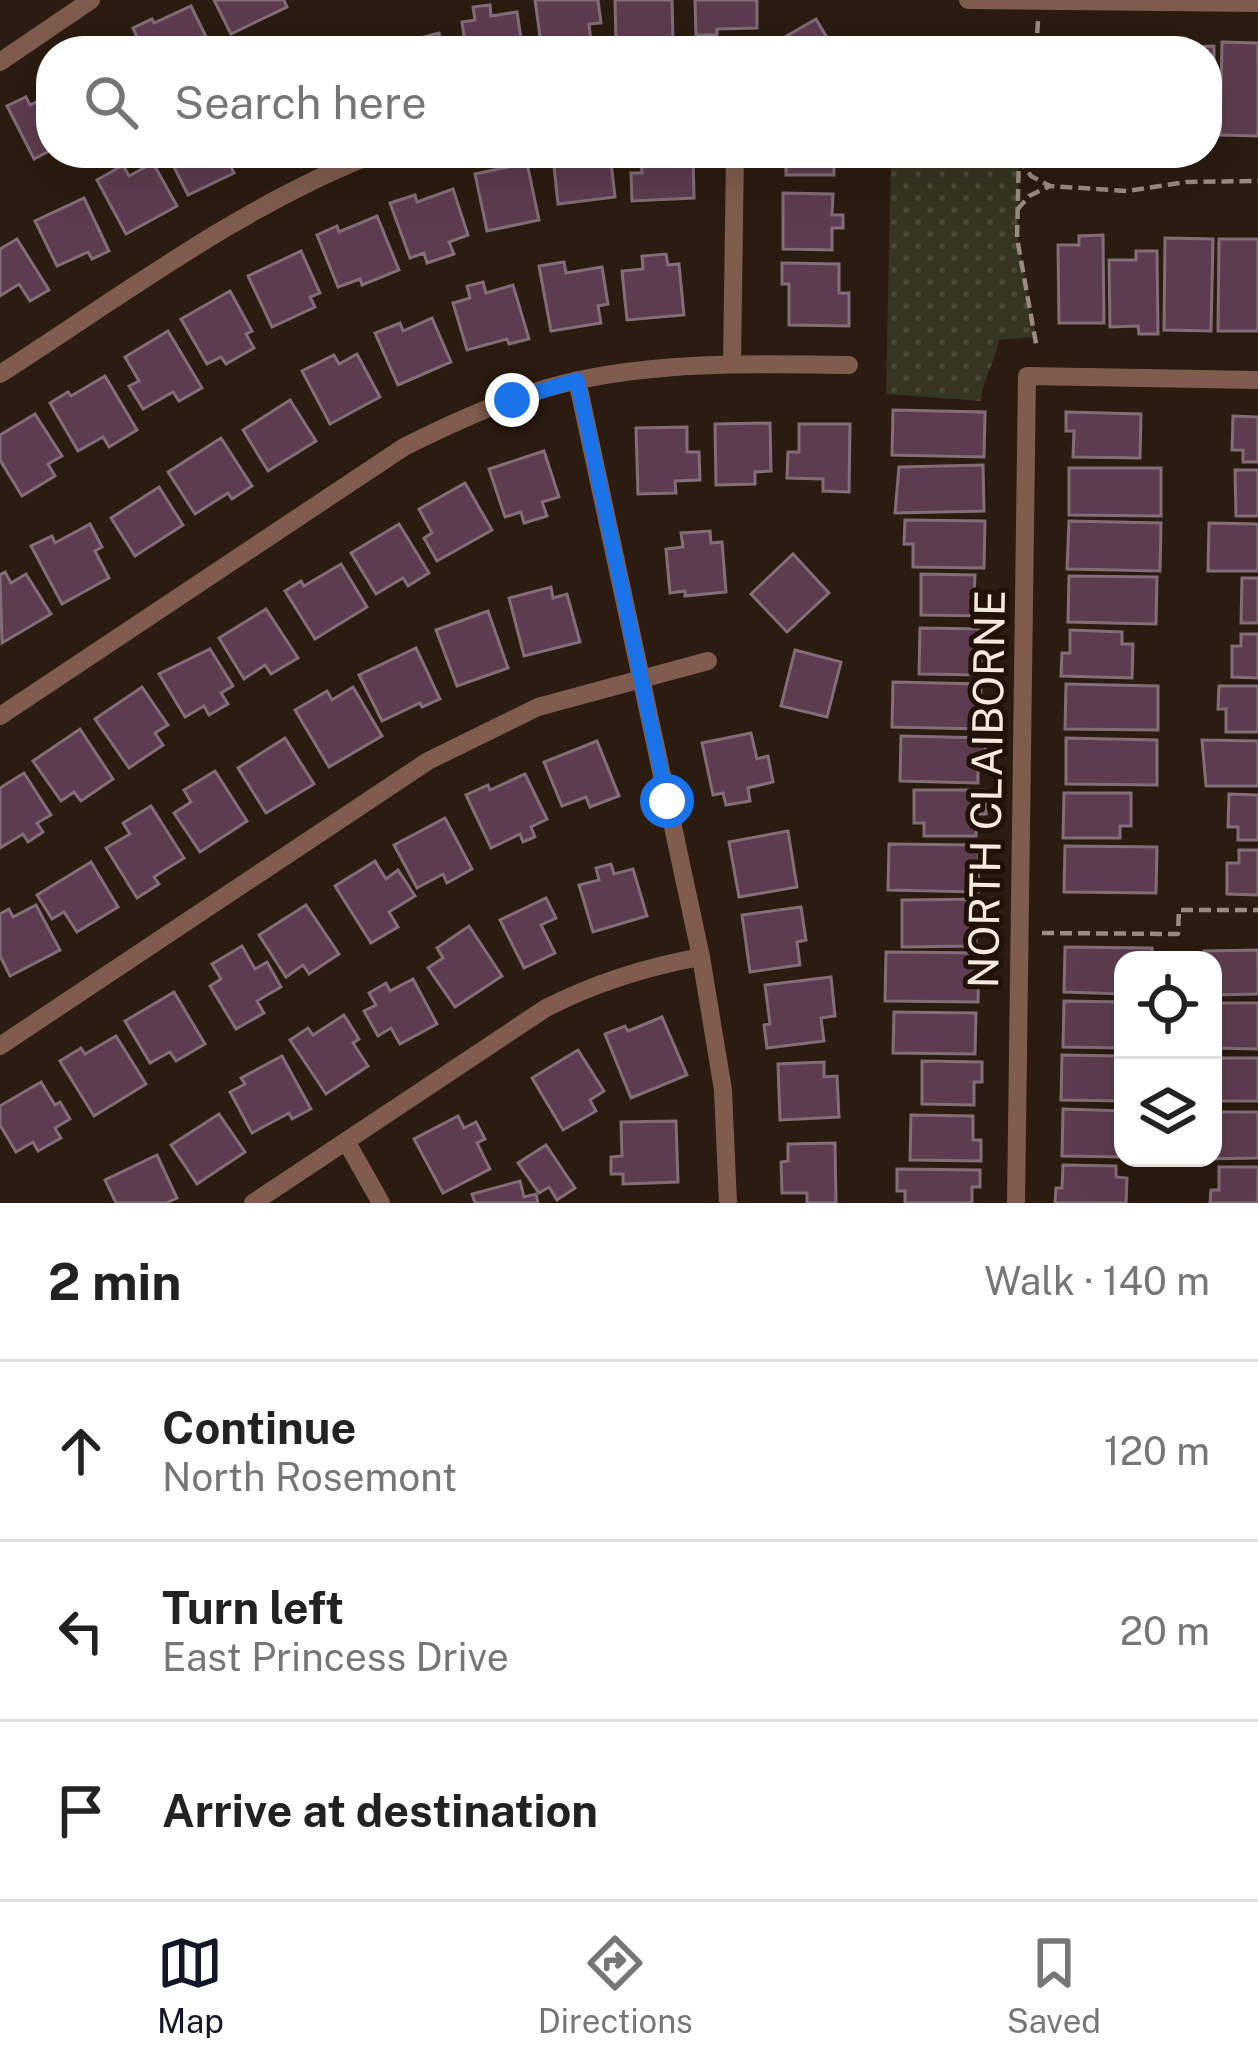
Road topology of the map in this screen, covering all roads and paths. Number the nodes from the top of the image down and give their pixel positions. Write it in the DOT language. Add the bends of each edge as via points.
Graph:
graph roads {
  1 [pos="92,0"];
  2 [pos="968,0"];
  3 [pos="1258,3"];
  4 [pos="1039,20"];
  5 [pos="39,36"];
  6 [pos="1037,36"];
  7 [pos="36,38"];
  8 [pos="0,62"];
  9 [pos="342,168"];
  10 [pos="735,168"];
  11 [pos="1018,168"];
  12 [pos="1026,168"];
  13 [pos="1258,181"];
  14 [pos="1050,186"];
  15 [pos="1017,210"];
  16 [pos="1037,350"];
  17 [pos="732,364"];
  18 [pos="849,365"];
  19 [pos="0,374"];
  20 [pos="577,380"];
  21 [pos="1258,380"];
  22 [pos="708,662"];
  23 [pos="639,678"];
  24 [pos="0,716"];
  25 [pos="1258,910"];
  26 [pos="1042,933"];
  27 [pos="701,957"];
  28 [pos="0,1046"];
  29 [pos="346,1141"];
  30 [pos="254,1203"];
  31 [pos="381,1203"];
  32 [pos="728,1203"];
  33 [pos="1016,1203"];
  1 -- 5 [label="street"];
  2 -- 3 [label="street"];
  4 -- 6 [label="path"];
  7 -- 8 [label="street"];
  9 -- 19 [label="street" via="235,225"];
  10 -- 17 [label="street"];
  11 -- 15 [label="path"];
  12 -- 14 [label="path"];
  13 -- 14 [label="path" via="1127,191"];
  14 -- 15 [label="path"];
  15 -- 16 [label="path"];
  17 -- 18 [label="street"];
  17 -- 20 [label="street"];
  20 -- 23 [label="street"];
  20 -- 24 [label="street" via="404,447"];
  21 -- 33 [label="street, NORTH CLAIBORNE" via="1027,376"];
  22 -- 23 [label="street"];
  23 -- 27 [label="street"];
  23 -- 28 [label="street" via="538,707 428,761"];
  25 -- 26 [label="path" via="1179,910 1178,934"];
  27 -- 29 [label="street" via="592,984"];
  27 -- 32 [label="street" via="723,1090"];
  29 -- 30 [label="street"];
  29 -- 31 [label="street"];
}
